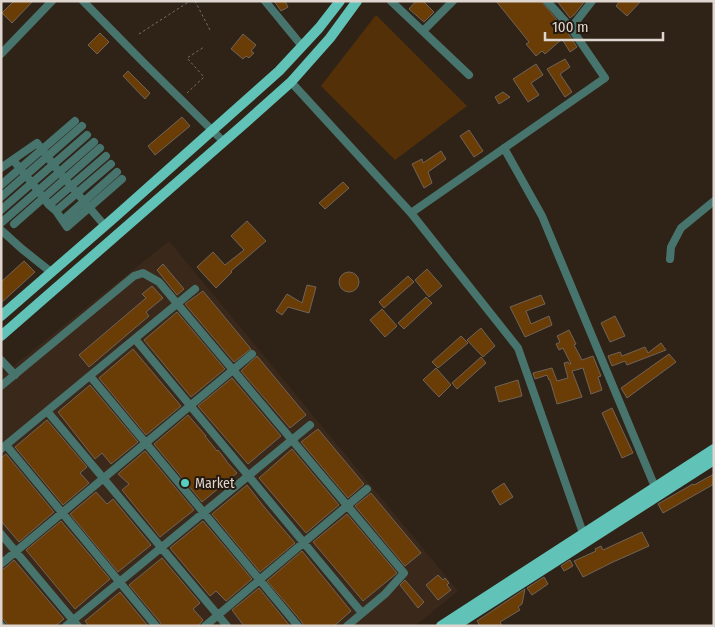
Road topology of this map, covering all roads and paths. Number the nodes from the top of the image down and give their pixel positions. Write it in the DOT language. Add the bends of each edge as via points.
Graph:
graph roads {
  1 [pos="52,1"];
  2 [pos="83,1"];
  3 [pos="190,1"];
  4 [pos="195,1"];
  5 [pos="265,1"];
  6 [pos="340,1"];
  7 [pos="357,1"];
  8 [pos="392,1"];
  9 [pos="453,1"];
  10 [pos="547,1"];
  11 [pos="592,1"];
  12 [pos="571,28"];
  13 [pos="423,31"];
  14 [pos="211,32"];
  15 [pos="139,34"];
  16 [pos="302,46"];
  17 [pos="204,47"];
  18 [pos="1,54"];
  19 [pos="470,75"];
  20 [pos="291,82"];
  21 [pos="181,99"];
  22 [pos="75,121"];
  23 [pos="82,126"];
  24 [pos="213,130"];
  25 [pos="87,135"];
  26 [pos="94,142"];
  27 [pos="224,142"];
  28 [pos="100,148"];
  29 [pos="504,148"];
  30 [pos="42,149"];
  31 [pos="47,156"];
  32 [pos="106,156"];
  33 [pos="13,160"];
  34 [pos="54,164"];
  35 [pos="110,164"];
  36 [pos="1,168"];
  37 [pos="23,172"];
  38 [pos="60,172"];
  39 [pos="117,172"];
  40 [pos="65,178"];
  41 [pos="122,179"];
  42 [pos="32,183"];
  43 [pos="1,185"];
  44 [pos="71,186"];
  45 [pos="38,190"];
  46 [pos="77,193"];
  47 [pos="1,197"];
  48 [pos="84,200"];
  49 [pos="714,201"];
  50 [pos="46,202"];
  51 [pos="90,208"];
  52 [pos="1,210"];
  53 [pos="56,211"];
  54 [pos="411,213"];
  55 [pos="116,217"];
  56 [pos="63,220"];
  57 [pos="1,223"];
  58 [pos="14,224"];
  59 [pos="105,226"];
  60 [pos="126,227"];
  61 [pos="1,230"];
  62 [pos="670,259"];
  63 [pos="51,272"];
  64 [pos="195,289"];
  65 [pos="178,303"];
  66 [pos="1,316"];
  67 [pos="1,336"];
  68 [pos="134,339"];
  69 [pos="252,354"];
  70 [pos="1,360"];
  71 [pos="234,369"];
  72 [pos="15,375"];
  73 [pos="90,376"];
  74 [pos="1,386"];
  75 [pos="190,406"];
  76 [pos="47,411"];
  77 [pos="310,425"];
  78 [pos="292,440"];
  79 [pos="146,443"];
  80 [pos="4,447"];
  81 [pos="714,449"];
  82 [pos="714,460"];
  83 [pos="248,476"];
  84 [pos="103,478"];
  85 [pos="655,487"];
  86 [pos="367,489"];
  87 [pos="348,506"];
  88 [pos="62,513"];
  89 [pos="204,513"];
  90 [pos="1,534"];
  91 [pos="583,534"];
  92 [pos="303,543"];
  93 [pos="161,548"];
  94 [pos="16,551"];
  95 [pos="1,564"];
  96 [pos="260,580"];
  97 [pos="120,582"];
  98 [pos="362,614"];
  99 [pos="218,615"];
  100 [pos="76,623"];
  101 [pos="66,626"];
  102 [pos="156,626"];
  103 [pos="206,626"];
  104 [pos="227,626"];
  105 [pos="298,626"];
  106 [pos="347,626"];
  107 [pos="441,626"];
  108 [pos="455,626"];
  1 -- 18 [label="street"];
  2 -- 21 [label="street"];
  3 -- 15 [label="path"];
  4 -- 14 [label="path"];
  5 -- 16 [label="street"];
  6 -- 16 [label="main road"];
  7 -- 20 [label="main road"];
  8 -- 13 [label="street"];
  9 -- 13 [label="street"];
  10 -- 12 [label="street"];
  11 -- 12 [label="street"];
  12 -- 29 [label="street" via="605,78"];
  13 -- 19 [label="street"];
  16 -- 24 [label="main road"];
  17 -- 21 [label="path" via="187,58 204,77"];
  20 -- 27 [label="main road"];
  20 -- 54 [label="street"];
  21 -- 24 [label="street"];
  22 -- 30 [label="street"];
  23 -- 31 [label="street"];
  24 -- 27 [label="street"];
  24 -- 55 [label="main road"];
  25 -- 34 [label="street"];
  26 -- 38 [label="street"];
  27 -- 60 [label="main road"];
  28 -- 40 [label="street"];
  29 -- 54 [label="street"];
  29 -- 85 [label="street" via="542,216"];
  30 -- 31 [label="street"];
  30 -- 33 [label="street" via="37,143"];
  30 -- 37 [label="street"];
  31 -- 34 [label="street"];
  31 -- 37 [label="street"];
  32 -- 44 [label="street"];
  33 -- 36 [label="street"];
  33 -- 37 [label="street"];
  34 -- 38 [label="street"];
  34 -- 42 [label="street"];
  35 -- 46 [label="street"];
  37 -- 42 [label="street"];
  37 -- 43 [label="street"];
  37 -- 47 [label="street"];
  38 -- 40 [label="street"];
  38 -- 45 [label="street"];
  39 -- 48 [label="street"];
  40 -- 44 [label="street"];
  40 -- 50 [label="street"];
  41 -- 51 [label="street"];
  42 -- 45 [label="street"];
  42 -- 52 [label="street"];
  44 -- 46 [label="street"];
  44 -- 50 [label="street"];
  45 -- 50 [label="street"];
  45 -- 57 [label="street"];
  46 -- 48 [label="street"];
  46 -- 53 [label="street"];
  48 -- 51 [label="street"];
  48 -- 56 [label="street"];
  49 -- 62 [label="street" via="680,228 671,247"];
  50 -- 53 [label="street"];
  50 -- 58 [label="street"];
  51 -- 56 [label="street" via="67,227"];
  51 -- 59 [label="street"];
  53 -- 56 [label="street"];
  54 -- 91 [label="street" via="518,348"];
  55 -- 59 [label="main road"];
  55 -- 60 [label="main road"];
  59 -- 63 [label="main road"];
  60 -- 67 [label="main road"];
  61 -- 63 [label="street"];
  63 -- 66 [label="main road"];
  64 -- 65 [label="street"];
  65 -- 68 [label="street"];
  65 -- 71 [label="street"];
  65 -- 72 [label="street" via="150,276 143,273 134,276"];
  68 -- 73 [label="street"];
  68 -- 75 [label="street"];
  69 -- 71 [label="street"];
  70 -- 72 [label="street"];
  71 -- 75 [label="street"];
  71 -- 78 [label="street"];
  72 -- 74 [label="street"];
  73 -- 76 [label="street"];
  73 -- 79 [label="street"];
  75 -- 79 [label="street"];
  75 -- 83 [label="street"];
  76 -- 80 [label="street"];
  76 -- 84 [label="street"];
  77 -- 78 [label="street"];
  78 -- 83 [label="street"];
  78 -- 87 [label="street"];
  79 -- 84 [label="street"];
  79 -- 89 [label="street"];
  80 -- 88 [label="street"];
  81 -- 85 [label="main road"];
  82 -- 108 [label="main road"];
  83 -- 89 [label="street"];
  83 -- 92 [label="street"];
  84 -- 88 [label="street"];
  84 -- 93 [label="street"];
  85 -- 91 [label="main road"];
  86 -- 87 [label="street"];
  87 -- 92 [label="street"];
  87 -- 98 [label="street" via="404,573"];
  88 -- 94 [label="street"];
  88 -- 97 [label="street"];
  89 -- 93 [label="street"];
  89 -- 96 [label="street"];
  90 -- 94 [label="street"];
  91 -- 107 [label="main road"];
  92 -- 96 [label="street"];
  92 -- 98 [label="street"];
  93 -- 97 [label="street"];
  93 -- 99 [label="street"];
  94 -- 95 [label="street"];
  94 -- 100 [label="street"];
  96 -- 99 [label="street"];
  96 -- 105 [label="street"];
  97 -- 100 [label="street"];
  97 -- 102 [label="street"];
  98 -- 106 [label="street"];
  99 -- 103 [label="street"];
  99 -- 104 [label="street"];
  100 -- 101 [label="street"];
}
